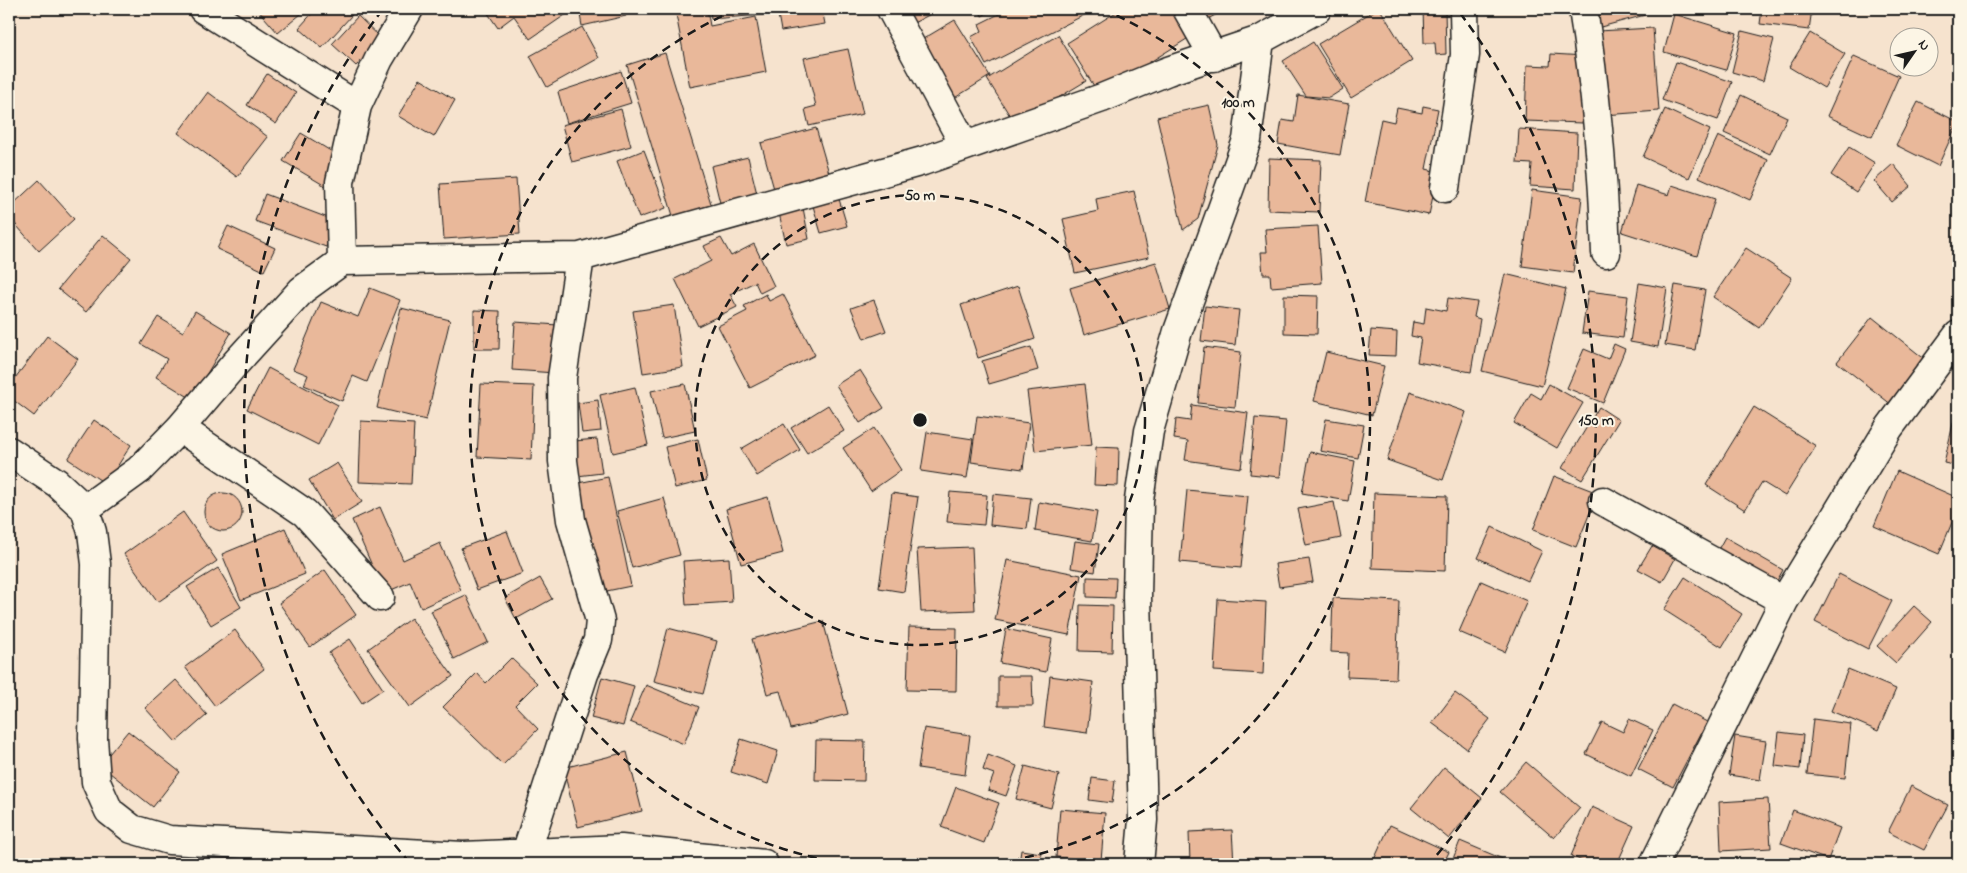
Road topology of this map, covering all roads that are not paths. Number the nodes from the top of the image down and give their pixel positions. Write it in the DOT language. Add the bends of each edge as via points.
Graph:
graph roads {
  1 [pos="203,9"];
  2 [pos="409,9"];
  3 [pos="891,9"];
  4 [pos="1187,9"];
  5 [pos="1317,9"];
  6 [pos="1464,9"];
  7 [pos="1583,9"];
  8 [pos="1260,40"];
  9 [pos="1214,57"];
  10 [pos="357,106"];
  11 [pos="965,146"];
  12 [pos="1445,188"];
  13 [pos="1606,253"];
  14 [pos="580,257"];
  15 [pos="342,261"];
  16 [pos="1958,335"];
  17 [pos="180,428"];
  18 [pos="9,451"];
  19 [pos="1603,501"];
  20 [pos="85,509"];
  21 [pos="380,598"];
  22 [pos="1784,601"];
  23 [pos="526,853"];
  24 [pos="764,864"];
  25 [pos="1139,864"];
  26 [pos="1654,864"];
  1 -- 10 [label="street"];
  2 -- 10 [label="street" via="379,59"];
  3 -- 11 [label="street"];
  4 -- 9 [label="street"];
  5 -- 8 [label="street"];
  6 -- 12 [label="street" via="1465,55"];
  7 -- 13 [label="street" via="1604,170"];
  8 -- 9 [label="street"];
  8 -- 25 [label="street" via="1246,140 1178,331 1147,441 1139,500 1137,597 1142,820"];
  9 -- 11 [label="street"];
  10 -- 15 [label="street" via="340,182"];
  11 -- 14 [label="street" via="923,161"];
  14 -- 15 [label="street"];
  14 -- 23 [label="street" via="562,378 563,461 571,520 600,621 598,640"];
  15 -- 17 [label="street" via="302,290"];
  16 -- 22 [label="street" via="1889,428"];
  17 -- 20 [label="street" via="139,470"];
  17 -- 21 [label="street" via="305,513"];
  18 -- 20 [label="street" via="57,483"];
  19 -- 22 [label="street"];
  20 -- 23 [label="street" via="96,564 96,782 109,811 132,829 169,840 463,856"];
  22 -- 26 [label="street"];
  23 -- 24 [label="street" via="621,849"];
}
